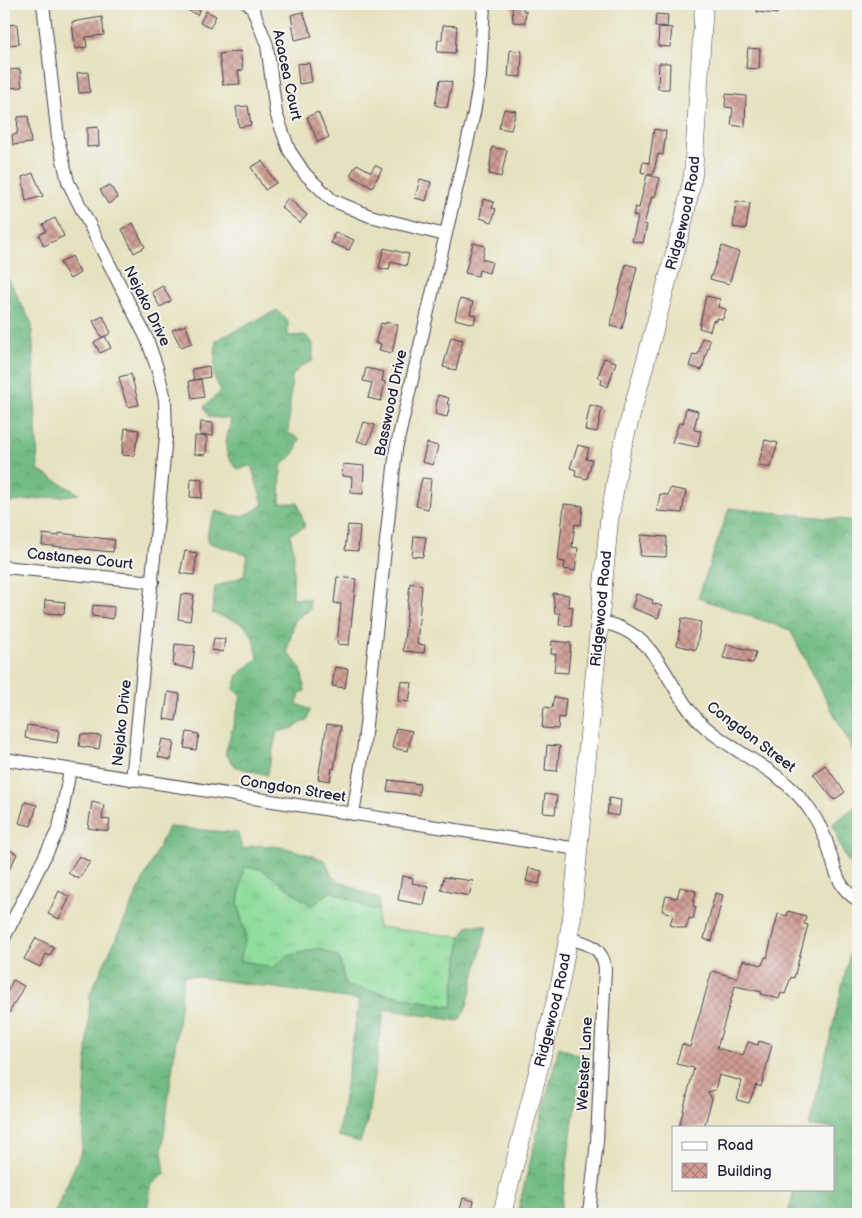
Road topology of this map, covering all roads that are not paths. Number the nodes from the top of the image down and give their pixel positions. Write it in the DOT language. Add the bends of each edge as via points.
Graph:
graph roads {
  1 [pos="43,4"];
  2 [pos="248,4"];
  3 [pos="484,4"];
  4 [pos="704,4"];
  5 [pos="445,235"];
  6 [pos="4,567"];
  7 [pos="153,582"];
  8 [pos="600,622"];
  9 [pos="4,759"];
  10 [pos="70,770"];
  11 [pos="132,780"];
  12 [pos="353,814"];
  13 [pos="578,849"];
  14 [pos="858,900"];
  15 [pos="4,938"];
  16 [pos="568,938"];
  17 [pos="502,1214"];
  18 [pos="588,1214"];
  1 -- 7 [label="street, Nejako Drive" via="58,138 68,182 147,339 165,400 166,437"];
  2 -- 5 [label="street, Acacea Court" via="267,45 276,113 289,150 305,174 332,200 370,216"];
  3 -- 5 [label="street, Basswood Drive" via="480,77 474,113"];
  4 -- 8 [label="main road, Ridgewood Road" via="693,175 621,452 609,521"];
  5 -- 12 [label="street, Basswood Drive" via="396,449 364,743"];
  6 -- 7 [label="street, Castanea Court"];
  7 -- 11 [label="street, Nejako Drive"];
  8 -- 13 [label="main road, Ridgewood Road"];
  8 -- 14 [label="street, Congdon Street" via="624,628 637,637 658,658 693,715 704,726 783,780 798,794 825,838 838,879"];
  9 -- 10 [label="street, Congdon Street"];
  10 -- 11 [label="street, Congdon Street"];
  10 -- 15 [label="street" via="59,828"];
  11 -- 12 [label="street, Congdon Street"];
  12 -- 13 [label="street, Congdon Street"];
  13 -- 16 [label="main road, Ridgewood Road"];
  16 -- 17 [label="main road, Ridgewood Road" via="560,984"];
  16 -- 18 [label="street, Webster Lane" via="596,947 605,968 597,1140"];
}
